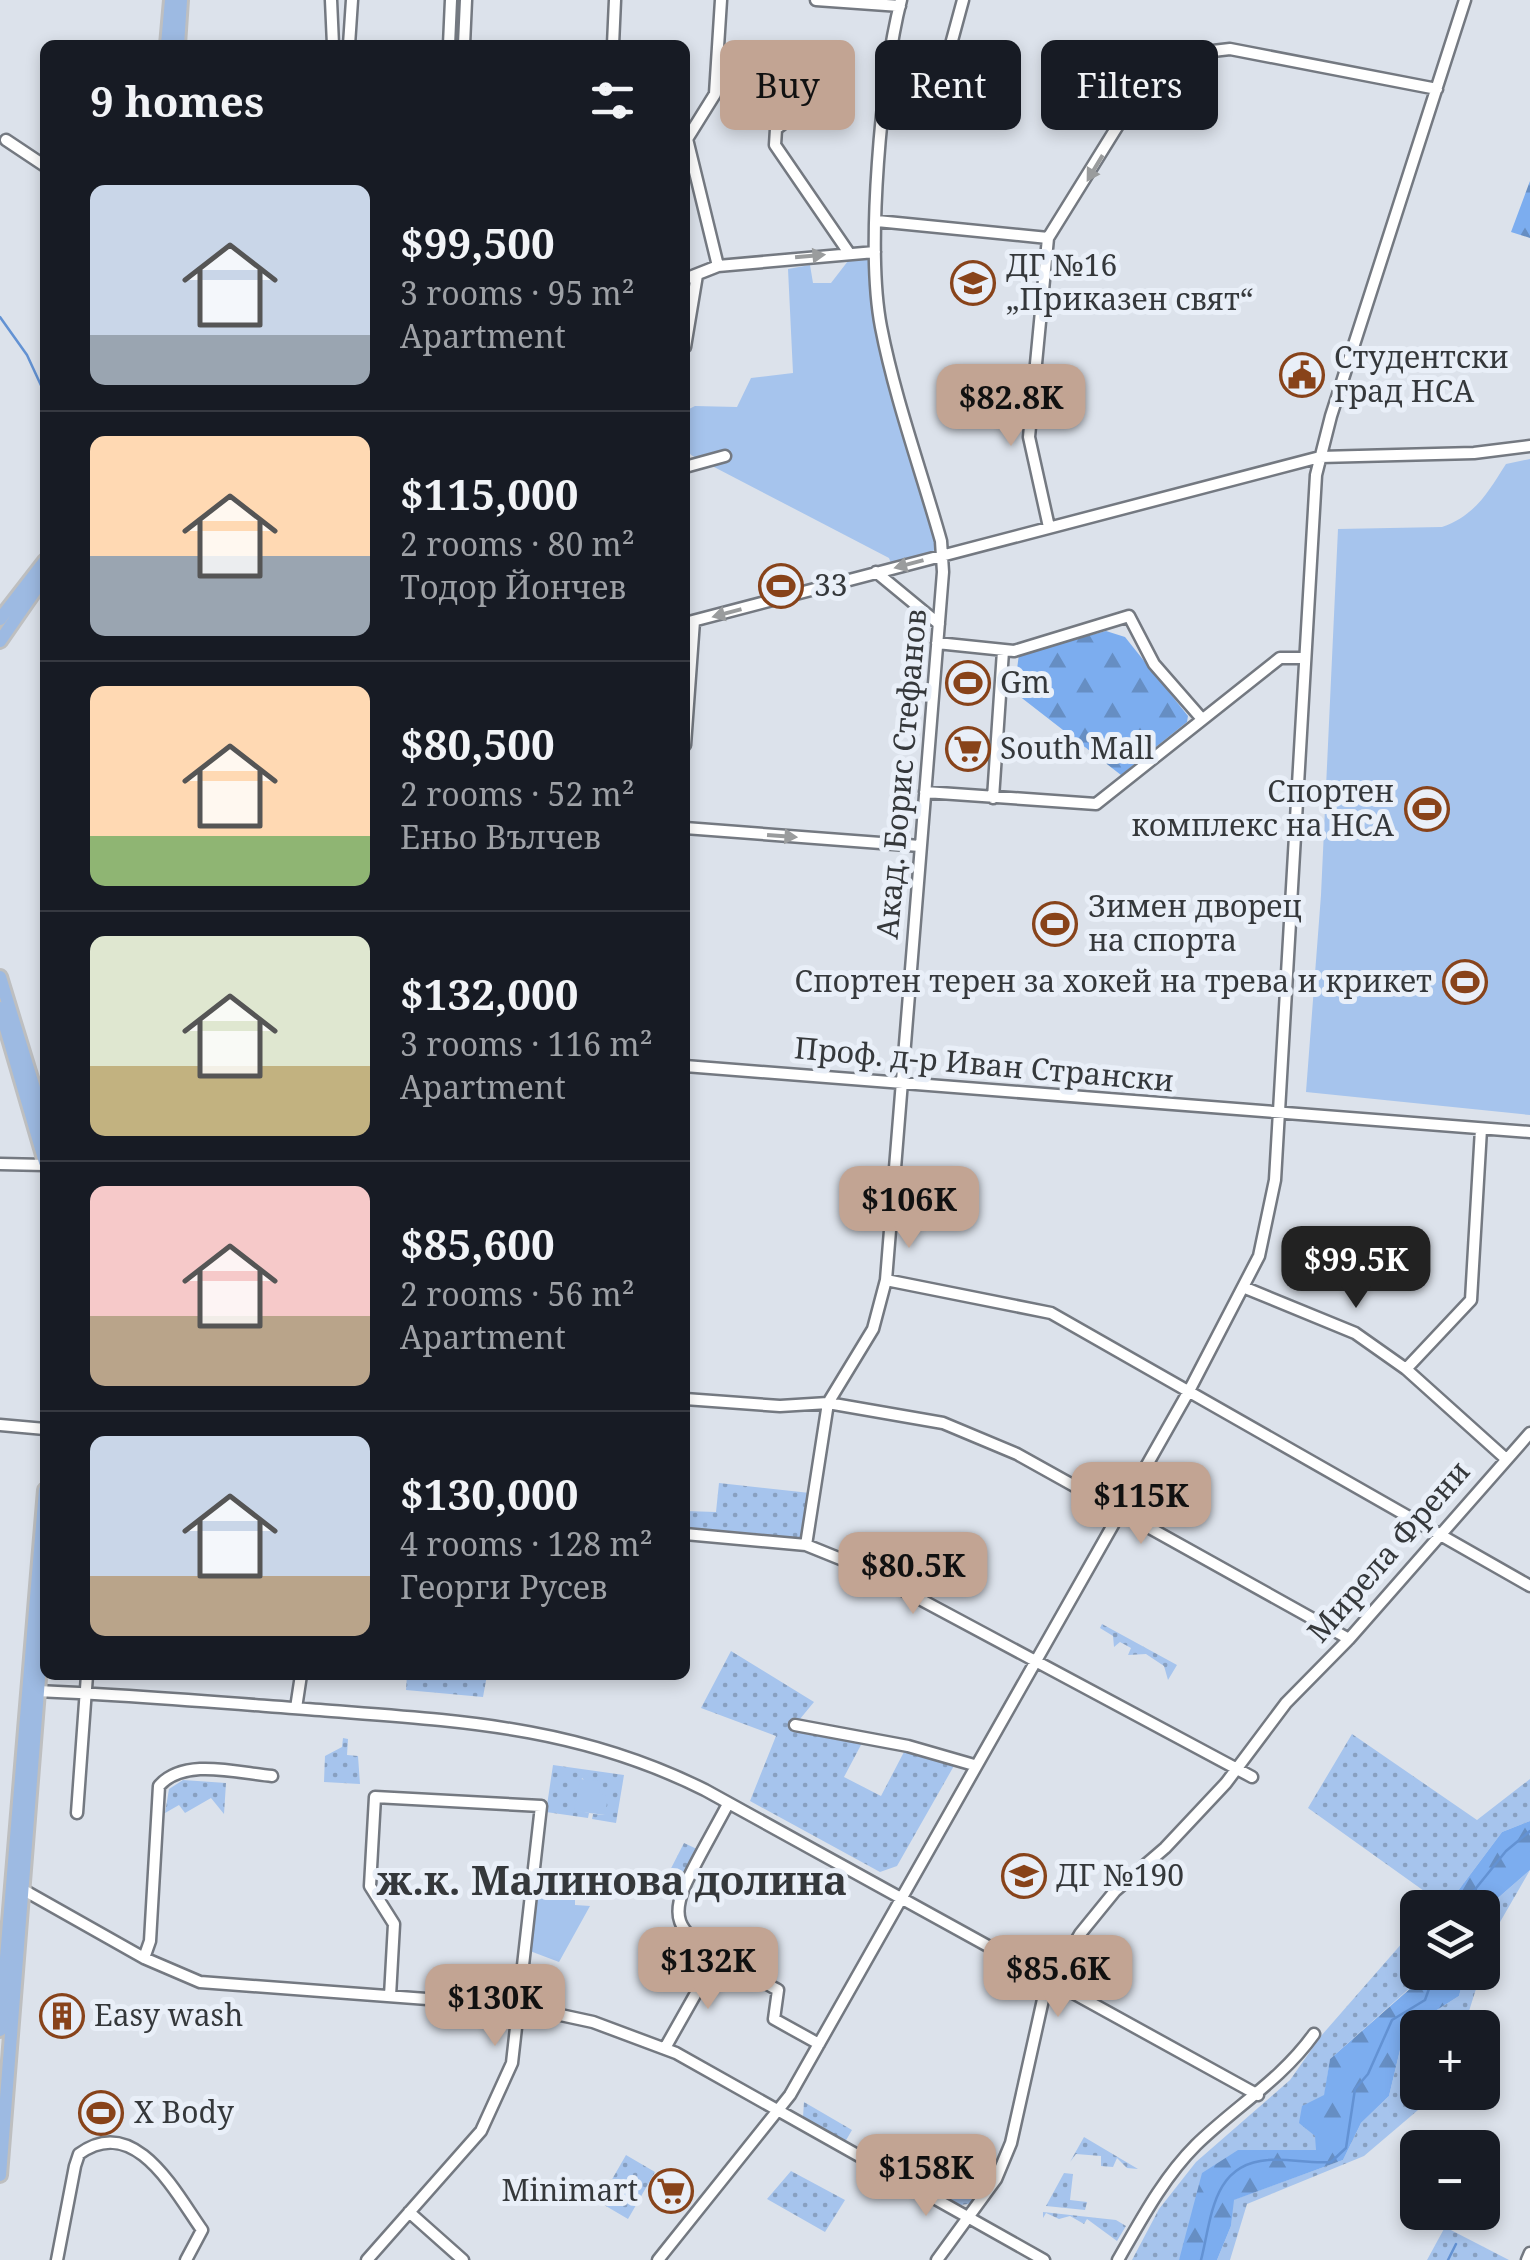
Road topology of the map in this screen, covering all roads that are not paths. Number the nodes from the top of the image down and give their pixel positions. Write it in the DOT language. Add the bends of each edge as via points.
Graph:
graph roads {
  1 [pos="171,0"];
  2 [pos="181,0"];
  3 [pos="331,0"];
  4 [pos="352,0"];
  5 [pos="451,0"];
  6 [pos="466,0"];
  7 [pos="615,0"];
  8 [pos="721,0"];
  9 [pos="816,0"];
  10 [pos="963,0"];
  11 [pos="1465,0"];
  12 [pos="900,3"];
  13 [pos="167,40"];
  14 [pos="178,40"];
  15 [pos="334,40"];
  16 [pos="350,40"];
  17 [pos="449,40"];
  18 [pos="464,40"];
  19 [pos="613,40"];
  20 [pos="952,40"];
  21 [pos="1437,89"];
  22 [pos="776,130"];
  23 [pos="690,134"];
  24 [pos="6,140"];
  25 [pos="690,151"];
  26 [pos="40,163"];
  27 [pos="877,221"];
  28 [pos="1048,238"];
  29 [pos="848,252"];
  30 [pos="875,252"];
  31 [pos="718,266"];
  32 [pos="691,276"];
  33 [pos="1530,446"];
  34 [pos="725,456"];
  35 [pos="1320,456"];
  36 [pos="690,466"];
  37 [pos="1049,528"];
  38 [pos="943,555"];
  39 [pos="40,567"];
  40 [pos="876,572"];
  41 [pos="40,583"];
  42 [pos="0,619"];
  43 [pos="690,622"];
  44 [pos="938,624"];
  45 [pos="0,641"];
  46 [pos="937,643"];
  47 [pos="1003,652"];
  48 [pos="1303,658"];
  49 [pos="1202,720"];
  50 [pos="925,792"];
  51 [pos="993,798"];
  52 [pos="690,828"];
  53 [pos="920,846"];
  54 [pos="0,977"];
  55 [pos="0,1008"];
  56 [pos="690,1066"];
  57 [pos="902,1083"];
  58 [pos="40,1108"];
  59 [pos="1279,1114"];
  60 [pos="1481,1129"];
  61 [pos="1530,1132"];
  62 [pos="40,1147"];
  63 [pos="0,1164"];
  64 [pos="40,1164"];
  65 [pos="886,1280"];
  66 [pos="1243,1287"];
  67 [pos="1406,1368"];
  68 [pos="1190,1388"];
  69 [pos="690,1399"];
  70 [pos="828,1403"];
  71 [pos="0,1425"];
  72 [pos="40,1429"];
  73 [pos="1530,1433"];
  74 [pos="1505,1458"];
  75 [pos="1119,1512"];
  76 [pos="690,1534"];
  77 [pos="1438,1535"];
  78 [pos="806,1544"];
  79 [pos="40,1547"];
  80 [pos="1530,1586"];
  81 [pos="1348,1639"];
  82 [pos="1036,1658"];
  83 [pos="40,1666"];
  84 [pos="86,1680"];
  85 [pos="300,1680"];
  86 [pos="38,1691"];
  87 [pos="85,1694"];
  88 [pos="296,1708"];
  89 [pos="795,1726"];
  90 [pos="974,1765"];
  91 [pos="1239,1766"];
  92 [pos="272,1776"];
  93 [pos="1252,1777"];
  94 [pos="728,1804"];
  95 [pos="77,1813"];
  96 [pos="12,1866"];
  97 [pos="534,1880"];
  98 [pos="16,1886"];
  99 [pos="682,1888"];
  100 [pos="898,1899"];
  101 [pos="717,1956"];
  102 [pos="144,1958"];
  103 [pos="1050,1982"];
  104 [pos="390,1996"];
  105 [pos="519,2006"];
  106 [pos="0,2030"];
  107 [pos="1314,2034"];
  108 [pos="819,2044"];
  109 [pos="665,2048"];
  110 [pos="1258,2095"];
  111 [pos="778,2112"];
  112 [pos="0,2175"];
  113 [pos="408,2212"];
  114 [pos="970,2220"];
  115 [pos="57,2260"];
  116 [pos="186,2260"];
  117 [pos="368,2260"];
  118 [pos="463,2260"];
  119 [pos="658,2260"];
  120 [pos="936,2260"];
  121 [pos="1044,2260"];
  122 [pos="1118,2260"];
  1 -- 13 [label="main road"];
  2 -- 14 [label="main road"];
  3 -- 15 [label="street"];
  4 -- 16 [label="street"];
  5 -- 17 [label="street"];
  6 -- 18 [label="street"];
  7 -- 19 [label="street"];
  8 -- 23 [label="street" via="716,94"];
  9 -- 12 [label="street"];
  10 -- 20 [label="street"];
  11 -- 21 [label="street"];
  12 -- 27 [label="street, Акад. Борис Стефанов"];
  21 -- 28 [label="street, one-way" via="1230,49 1187,54 1143,85"];
  21 -- 35 [label="street"];
  22 -- 29 [label="street" via="775,146"];
  24 -- 26 [label="street"];
  25 -- 31 [label="street"];
  27 -- 28 [label="street"];
  27 -- 30 [label="street, Акад. Борис Стефанов"];
  28 -- 37 [label="street" via="1029,437"];
  29 -- 30 [label="street"];
  31 -- 29 [label="street, one-way"];
  30 -- 38 [label="street, Акад. Борис Стефанов" via="881,326"];
  31 -- 32 [label="street"];
  33 -- 35 [label="street"];
  34 -- 36 [label="street"];
  35 -- 37 [label="street"];
  35 -- 48 [label="street"];
  37 -- 38 [label="street"];
  38 -- 40 [label="street, one-way"];
  38 -- 44 [label="street, Акад. Борис Стефанов"];
  39 -- 42 [label="main road"];
  40 -- 43 [label="street, one-way"];
  40 -- 44 [label="street"];
  41 -- 45 [label="main road"];
  44 -- 46 [label="street, Акад. Борис Стефанов"];
  46 -- 47 [label="street"];
  46 -- 50 [label="street, Акад. Борис Стефанов"];
  47 -- 49 [label="street" via="1128,616 1154,664"];
  47 -- 51 [label="street"];
  48 -- 49 [label="street" via="1280,658"];
  48 -- 59 [label="street"];
  49 -- 51 [label="street" via="1096,804"];
  50 -- 51 [label="street"];
  50 -- 53 [label="street, Акад. Борис Стефанов"];
  52 -- 53 [label="street, one-way"];
  53 -- 57 [label="street, Акад. Борис Стефанов"];
  54 -- 58 [label="main road"];
  55 -- 62 [label="main road"];
  56 -- 57 [label="street, Проф. д-р Иван Странски"];
  57 -- 59 [label="street, Проф. д-р Иван Странски"];
  57 -- 65 [label="street, Акад. Борис Стефанов"];
  59 -- 60 [label="street, Проф. д-р Иван Странски"];
  59 -- 66 [label="street" via="1268,1222"];
  60 -- 61 [label="street, Проф. д-р Иван Странски"];
  60 -- 67 [label="street" via="1471,1300"];
  63 -- 64 [label="street"];
  65 -- 68 [label="street" via="1051,1313"];
  65 -- 70 [label="street, Акад. Борис Стефанов" via="873,1329"];
  66 -- 67 [label="street" via="1355,1333"];
  66 -- 68 [label="street"];
  67 -- 74 [label="street"];
  68 -- 75 [label="street"];
  68 -- 77 [label="street"];
  69 -- 70 [label="street"];
  70 -- 75 [label="street" via="943,1423 1017,1454"];
  70 -- 78 [label="street, Акад. Борис Стефанов"];
  71 -- 72 [label="street"];
  73 -- 74 [label="street, Мирела Френи"];
  74 -- 77 [label="street, Мирела Френи"];
  75 -- 81 [label="street"];
  75 -- 82 [label="street"];
  76 -- 78 [label="street"];
  77 -- 80 [label="street"];
  77 -- 81 [label="street, Мирела Френи"];
  78 -- 82 [label="street"];
  79 -- 96 [label="main road"];
  81 -- 91 [label="street, Мирела Френи" via="1286,1703"];
  82 -- 90 [label="street"];
  82 -- 91 [label="street"];
  83 -- 86 [label="main road"];
  84 -- 87 [label="street"];
  85 -- 88 [label="street"];
  86 -- 87 [label="street"];
  86 -- 96 [label="main road"];
  87 -- 88 [label="street"];
  87 -- 95 [label="street"];
  88 -- 94 [label="street" via="549,1732 647,1764"];
  89 -- 90 [label="street"];
  90 -- 100 [label="street"];
  91 -- 93 [label="street"];
  91 -- 103 [label="street, Мирела Френи" via="1094,1914"];
  92 -- 102 [label="street" via="178,1771 160,1786"];
  94 -- 99 [label="street"];
  94 -- 100 [label="street"];
  96 -- 98 [label="main road"];
  97 -- 99 [label="street"];
  97 -- 104 [label="street" via="542,1806 375,1797 370,1886 394,1924"];
  97 -- 105 [label="street"];
  98 -- 102 [label="street"];
  98 -- 106 [label="main road"];
  98 -- 112 [label="main road"];
  99 -- 101 [label="street" via="676,1914 684,1935"];
  100 -- 103 [label="street"];
  100 -- 108 [label="street"];
  101 -- 108 [label="street" via="778,1990 774,2019"];
  101 -- 109 [label="street"];
  102 -- 104 [label="street" via="204,1983"];
  103 -- 110 [label="street"];
  103 -- 114 [label="street" via="1011,2142"];
  104 -- 105 [label="street"];
  105 -- 109 [label="street" via="593,2022"];
  105 -- 113 [label="street" via="513,2059 488,2121"];
  107 -- 110 [label="street"];
  108 -- 111 [label="street"];
  109 -- 111 [label="street"];
  110 -- 122 [label="street" via="1196,2146 1162,2185"];
  111 -- 114 [label="street"];
  111 -- 119 [label="street"];
  113 -- 117 [label="street"];
  113 -- 118 [label="street"];
  114 -- 120 [label="street"];
  114 -- 121 [label="street"];
  115 -- 116 [label="street" via="74,2166 79,2154 100,2144 143,2153 202,2230"];
}
